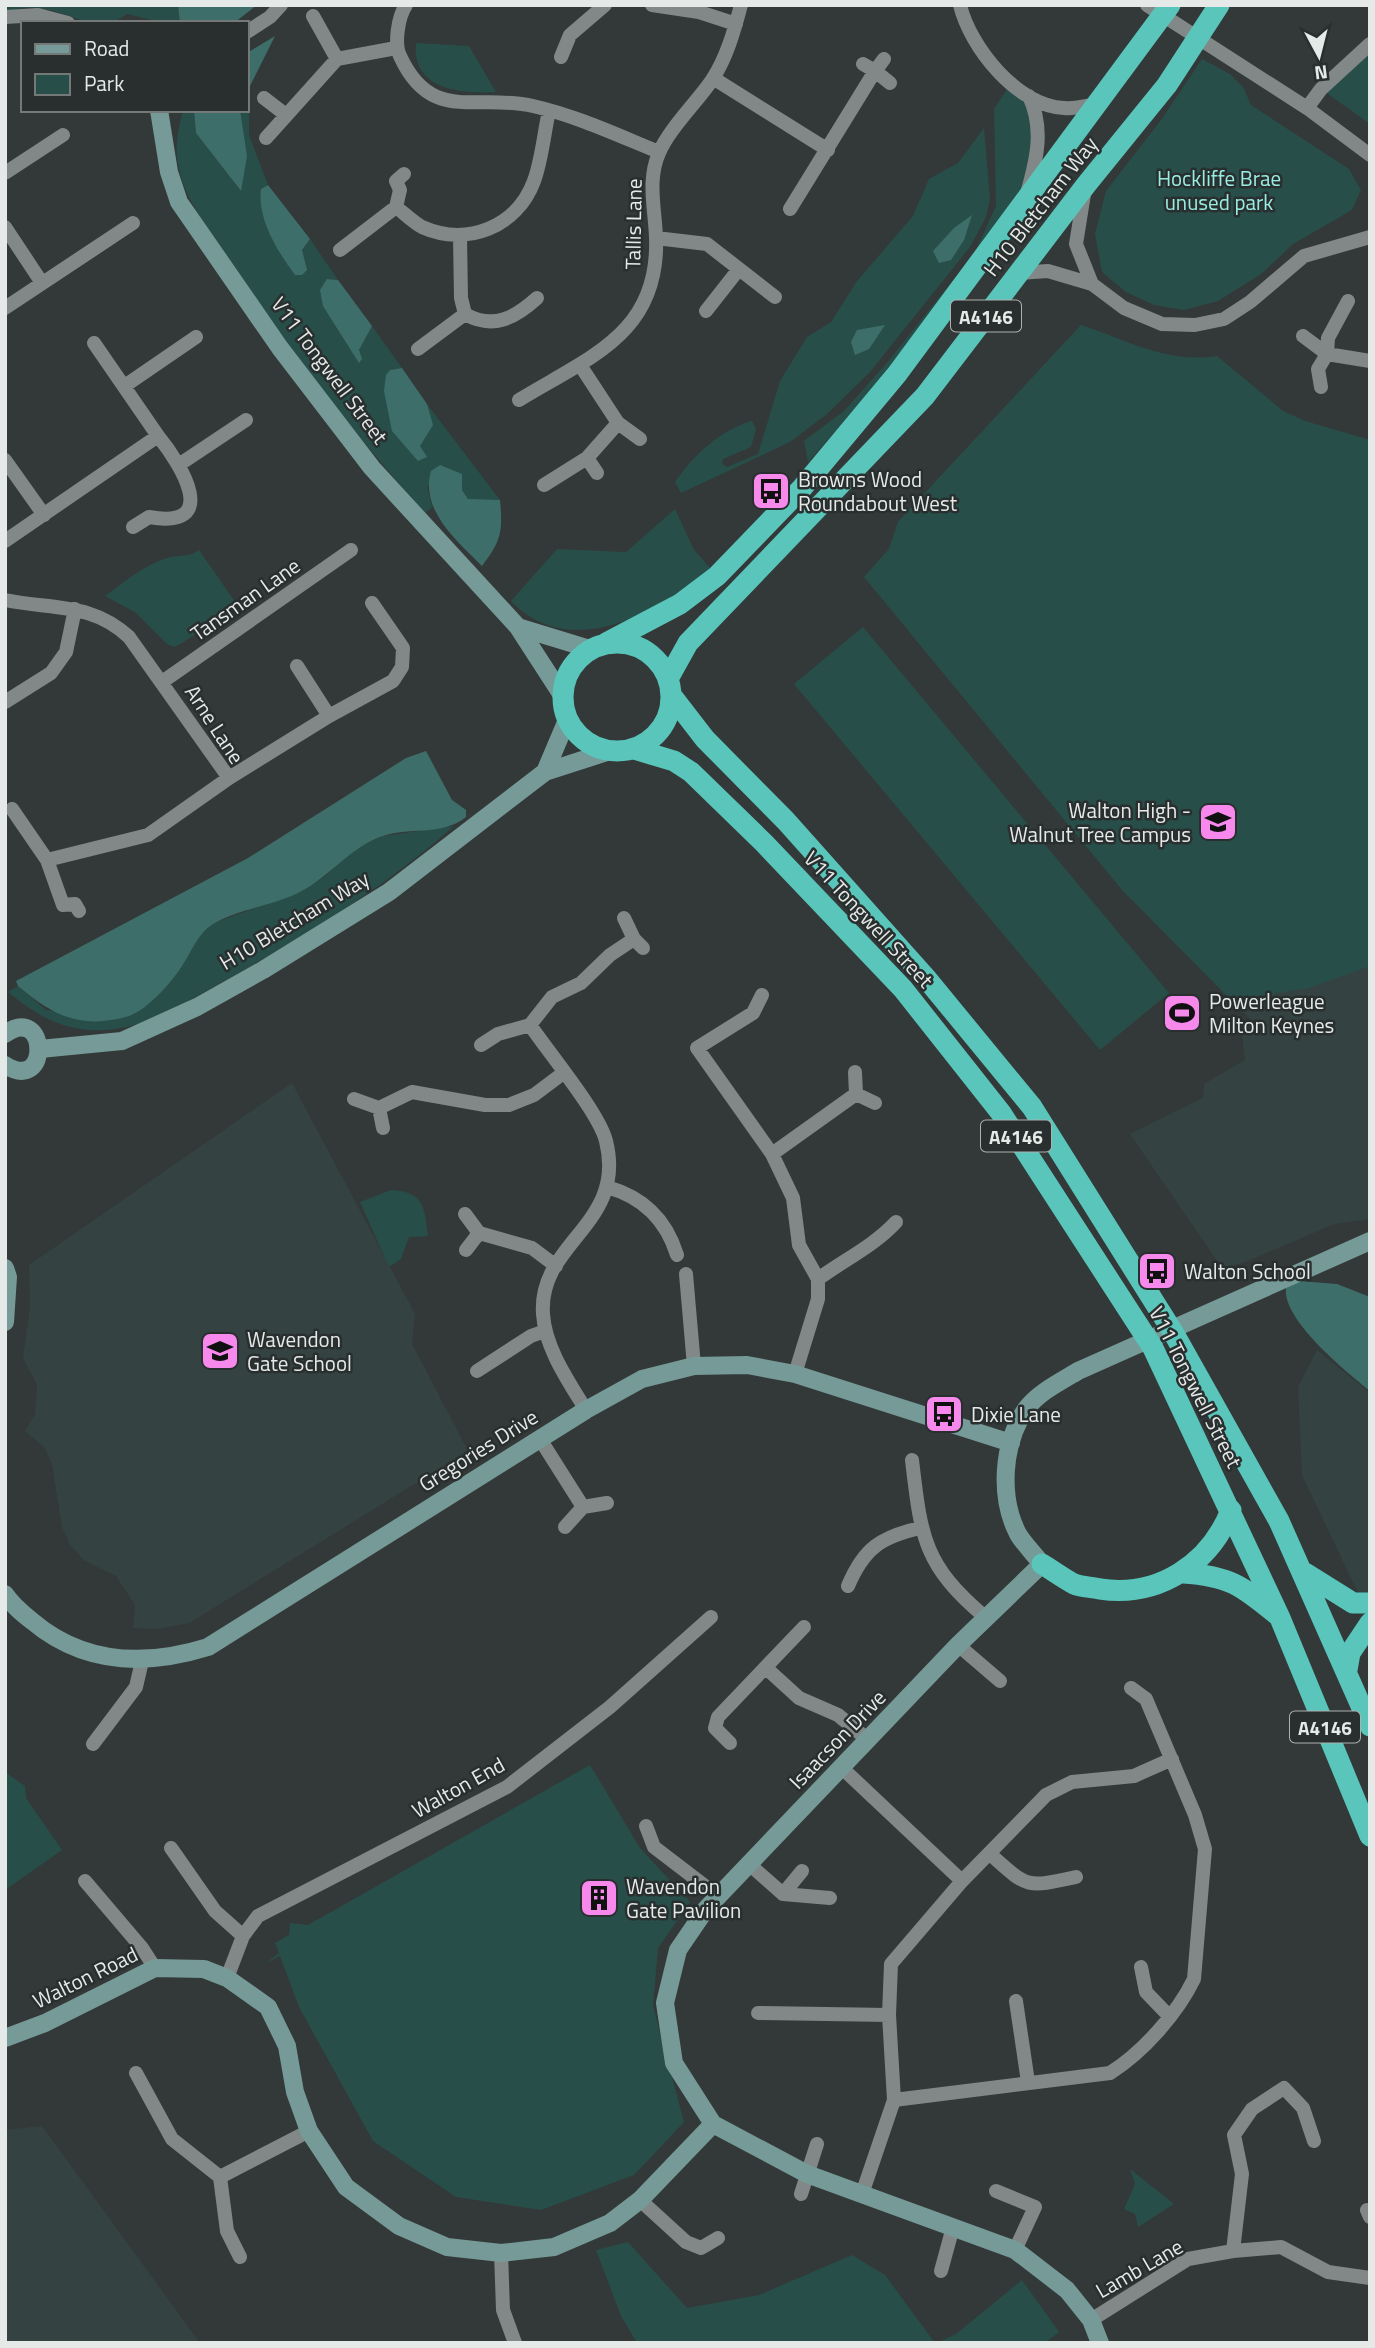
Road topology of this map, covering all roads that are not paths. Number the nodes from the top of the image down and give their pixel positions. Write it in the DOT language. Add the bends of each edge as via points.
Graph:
graph roads {
  1 [pos="281,5"];
  2 [pos="406,5"];
  3 [pos="605,5"];
  4 [pos="652,5"];
  5 [pos="741,5"];
  6 [pos="960,5"];
  7 [pos="1147,5"];
  8 [pos="1170,5"];
  9 [pos="1219,5"];
  10 [pos="313,16"];
  11 [pos="5,17"];
  12 [pos="60,21"];
  13 [pos="736,24"];
  14 [pos="248,31"];
  15 [pos="1370,44"];
  16 [pos="396,48"];
  17 [pos="561,57"];
  18 [pos="337,59"];
  19 [pos="884,59"];
  20 [pos="869,67"];
  21 [pos="713,78"];
  22 [pos="890,83"];
  23 [pos="1029,96"];
  24 [pos="264,98"];
  25 [pos="1097,104"];
  26 [pos="1307,108"];
  27 [pos="549,111"];
  28 [pos="159,112"];
  29 [pos="286,115"];
  30 [pos="63,135"];
  31 [pos="266,138"];
  32 [pos="828,150"];
  33 [pos="659,152"];
  34 [pos="1370,155"];
  35 [pos="5,173"];
  36 [pos="404,174"];
  37 [pos="1086,185"];
  38 [pos="1024,205"];
  39 [pos="397,206"];
  40 [pos="790,209"];
  41 [pos="133,223"];
  42 [pos="5,227"];
  43 [pos="460,236"];
  44 [pos="1370,237"];
  45 [pos="656,238"];
  46 [pos="340,250"];
  47 [pos="739,269"];
  48 [pos="1019,273"];
  49 [pos="42,283"];
  50 [pos="1092,284"];
  51 [pos="775,297"];
  52 [pos="537,298"];
  53 [pos="1348,301"];
  54 [pos="5,308"];
  55 [pos="706,311"];
  56 [pos="465,314"];
  57 [pos="1303,336"];
  58 [pos="196,337"];
  59 [pos="94,344"];
  60 [pos="418,349"];
  61 [pos="1327,354"];
  62 [pos="1370,361"];
  63 [pos="580,365"];
  64 [pos="126,385"];
  65 [pos="1321,387"];
  66 [pos="519,400"];
  67 [pos="246,420"];
  68 [pos="618,423"];
  69 [pos="158,436"];
  70 [pos="640,439"];
  71 [pos="587,458"];
  72 [pos="5,460"];
  73 [pos="180,464"];
  74 [pos="597,473"];
  75 [pos="544,485"];
  76 [pos="44,515"];
  77 [pos="133,527"];
  78 [pos="5,541"];
  79 [pos="351,550"];
  80 [pos="5,600"];
  81 [pos="372,603"];
  82 [pos="75,608"];
  83 [pos="518,627"];
  84 [pos="598,646"];
  85 [pos="297,666"];
  86 [pos="162,682"];
  87 [pos="670,687"];
  88 [pos="562,695"];
  89 [pos="5,702"];
  90 [pos="329,716"];
  91 [pos="567,720"];
  92 [pos="635,749"];
  93 [pos="610,751"];
  94 [pos="545,772"];
  95 [pos="229,778"];
  96 [pos="12,809"];
  97 [pos="47,860"];
  98 [pos="79,911"];
  99 [pos="624,918"];
  100 [pos="762,995"];
  101 [pos="530,1025"];
  102 [pos="6,1030"];
  103 [pos="481,1045"];
  104 [pos="40,1049"];
  105 [pos="6,1067"];
  106 [pos="855,1072"];
  107 [pos="562,1074"];
  108 [pos="856,1094"];
  109 [pos="354,1099"];
  110 [pos="875,1103"];
  111 [pos="379,1108"];
  112 [pos="383,1128"];
  113 [pos="772,1154"];
  114 [pos="607,1187"];
  115 [pos="465,1214"];
  116 [pos="897,1222"];
  117 [pos="479,1233"];
  118 [pos="1370,1241"];
  119 [pos="466,1250"];
  120 [pos="677,1255"];
  121 [pos="556,1266"];
  122 [pos="5,1268"];
  123 [pos="686,1274"];
  124 [pos="818,1279"];
  125 [pos="5,1322"];
  126 [pos="545,1331"];
  127 [pos="694,1366"];
  128 [pos="477,1371"];
  129 [pos="795,1374"];
  130 [pos="586,1410"];
  131 [pos="540,1439"];
  132 [pos="1011,1443"];
  133 [pos="912,1460"];
  134 [pos="607,1503"];
  135 [pos="583,1507"];
  136 [pos="1231,1510"];
  137 [pos="565,1527"];
  138 [pos="920,1528"];
  139 [pos="1042,1564"];
  140 [pos="1183,1573"];
  141 [pos="1305,1573"];
  142 [pos="848,1586"];
  143 [pos="7,1601"];
  144 [pos="1370,1603"];
  145 [pos="711,1617"];
  146 [pos="985,1617"];
  147 [pos="1280,1618"];
  148 [pos="1370,1623"];
  149 [pos="804,1627"];
  150 [pos="958,1645"];
  151 [pos="142,1661"];
  152 [pos="766,1668"];
  153 [pos="1347,1670"];
  154 [pos="1000,1681"];
  155 [pos="1131,1688"];
  156 [pos="1370,1726"];
  157 [pos="867,1740"];
  158 [pos="730,1743"];
  159 [pos="93,1744"];
  160 [pos="1172,1759"];
  161 [pos="841,1767"];
  162 [pos="646,1826"];
  163 [pos="1370,1836"];
  164 [pos="171,1848"];
  165 [pos="990,1854"];
  166 [pos="749,1864"];
  167 [pos="802,1871"];
  168 [pos="1076,1877"];
  169 [pos="85,1881"];
  170 [pos="962,1881"];
  171 [pos="783,1894"];
  172 [pos="718,1896"];
  173 [pos="830,1898"];
  174 [pos="243,1936"];
  175 [pos="1141,1967"];
  176 [pos="155,1968"];
  177 [pos="227,1978"];
  178 [pos="1016,2001"];
  179 [pos="758,2013"];
  180 [pos="889,2015"];
  181 [pos="1169,2016"];
  182 [pos="5,2038"];
  183 [pos="136,2073"];
  184 [pos="1028,2082"];
  185 [pos="894,2100"];
  186 [pos="713,2124"];
  187 [pos="309,2131"];
  188 [pos="1314,2141"];
  189 [pos="817,2144"];
  190 [pos="807,2174"];
  191 [pos="220,2178"];
  192 [pos="996,2190"];
  193 [pos="801,2194"];
  194 [pos="862,2194"];
  195 [pos="640,2200"];
  196 [pos="953,2227"];
  197 [pos="718,2238"];
  198 [pos="1015,2250"];
  199 [pos="1233,2251"];
  200 [pos="500,2253"];
  201 [pos="240,2257"];
  202 [pos="941,2270"];
  203 [pos="1370,2278"];
  204 [pos="1091,2320"];
  205 [pos="515,2343"];
  206 [pos="1100,2343"];
  1 -- 14 [label="street"];
  2 -- 16 [label="street"];
  3 -- 17 [label="street" via="570,35"];
  4 -- 13 [label="street" via="699,12"];
  5 -- 13 [label="street, Tallis Lane"];
  6 -- 23 [label="street" via="964,24 982,56"];
  7 -- 26 [label="street"];
  8 -- 25 [label="highway, H10 Bletcham Way / A4146"];
  9 -- 37 [label="highway, H10 Bletcham Way / A4146" via="1167,85"];
  10 -- 18 [label="street"];
  11 -- 12 [label="street" via="38,15"];
  13 -- 21 [label="street, Tallis Lane"];
  15 -- 26 [label="street"];
  16 -- 18 [label="street"];
  16 -- 27 [label="street" via="410,79 429,95 454,104 499,103"];
  18 -- 29 [label="street"];
  19 -- 20 [label="street"];
  20 -- 22 [label="street"];
  20 -- 32 [label="street"];
  21 -- 32 [label="street"];
  21 -- 33 [label="street, Tallis Lane"];
  23 -- 25 [label="street" via="1062,109"];
  23 -- 38 [label="street" via="1039,130 1038,158"];
  24 -- 29 [label="street"];
  25 -- 38 [label="highway, H10 Bletcham Way / A4146"];
  26 -- 34 [label="street"];
  27 -- 33 [label="street"];
  27 -- 43 [label="street" via="534,181 519,207 503,223"];
  28 -- 83 [label="street, V11 Tongwell Street" via="169,172 179,201 280,348 372,468"];
  29 -- 31 [label="street"];
  30 -- 35 [label="street"];
  32 -- 40 [label="street"];
  33 -- 45 [label="street, Tallis Lane" via="651,194"];
  36 -- 39 [label="street" via="396,181 400,190"];
  37 -- 48 [label="highway, H10 Bletcham Way / A4146"];
  37 -- 50 [label="street" via="1076,244"];
  38 -- 84 [label="highway, H10 Bletcham Way / A4146" via="897,374 751,543 680,604"];
  39 -- 43 [label="street" via="420,226"];
  39 -- 46 [label="street"];
  41 -- 49 [label="street"];
  42 -- 49 [label="street"];
  43 -- 56 [label="street"];
  44 -- 50 [label="street" via="1304,256 1224,319 1195,325 1162,324 1124,309"];
  45 -- 47 [label="street" via="707,244"];
  45 -- 63 [label="street, Tallis Lane" via="652,286 624,334"];
  47 -- 51 [label="street"];
  47 -- 55 [label="street"];
  48 -- 50 [label="street" via="1048,271"];
  48 -- 87 [label="highway, H10 Bletcham Way / A4146" via="925,396 688,643"];
  49 -- 54 [label="street"];
  52 -- 56 [label="street" via="520,313 497,323"];
  53 -- 61 [label="street" via="1328,338"];
  56 -- 60 [label="street"];
  57 -- 61 [label="street"];
  58 -- 64 [label="street"];
  59 -- 64 [label="street"];
  61 -- 62 [label="street"];
  61 -- 65 [label="street" via="1318,369"];
  63 -- 66 [label="street, Tallis Lane"];
  63 -- 68 [label="street"];
  64 -- 69 [label="street"];
  67 -- 73 [label="street"];
  68 -- 70 [label="street"];
  68 -- 71 [label="street"];
  69 -- 73 [label="street"];
  69 -- 76 [label="street"];
  71 -- 74 [label="street"];
  71 -- 75 [label="street"];
  72 -- 76 [label="street"];
  73 -- 77 [label="street" via="191,490 191,504 169,521 149,517"];
  76 -- 78 [label="street"];
  79 -- 86 [label="street, Tansman Lane"];
  80 -- 82 [label="street, Arne Lane"];
  81 -- 90 [label="street" via="405,642 402,667 393,681"];
  82 -- 86 [label="street, Arne Lane" via="111,621 129,637"];
  82 -- 89 [label="street" via="66,652 51,674"];
  83 -- 84 [label="street"];
  83 -- 88 [label="street, V11 Tongwell Street"];
  84 -- 87 [label="highway, A4146" via="637,646 661,665"];
  84 -- 88 [label="highway, A4146" via="570,668"];
  85 -- 90 [label="street"];
  86 -- 95 [label="street, Arne Lane"];
  87 -- 92 [label="highway, A4146" via="670,709 657,734"];
  87 -- 141 [label="highway, V11 Tongwell Street / A4146" via="705,739 786,821 926,978 1032,1107 1173,1332"];
  88 -- 91 [label="highway"];
  90 -- 95 [label="street"];
  91 -- 93 [label="highway" via="589,744"];
  91 -- 94 [label="street"];
  92 -- 93 [label="highway, A4146"];
  92 -- 136 [label="highway, V11 Tongwell Street / A4146" via="674,761 691,772 764,843 903,989 1002,1113 1153,1348"];
  93 -- 94 [label="street, H10 Bletcham Way"];
  94 -- 104 [label="street, H10 Bletcham Way" via="378,899 197,1007 122,1041"];
  95 -- 97 [label="street, Arne Lane" via="148,835"];
  96 -- 97 [label="street"];
  97 -- 98 [label="street" via="58,897 64,905 75,904"];
  99 -- 101 [label="street" via="638,944 610,955 581,983 552,997"];
  100 -- 113 [label="street" via="753,1013 697,1048"];
  101 -- 103 [label="street" via="498,1034"];
  101 -- 107 [label="street"];
  102 -- 104 [label="street" via="20,1028 32,1033"];
  104 -- 105 [label="street" via="32,1067 19,1071"];
  106 -- 108 [label="street"];
  107 -- 111 [label="street" via="534,1095 509,1105 412,1092"];
  107 -- 114 [label="street" via="606,1140"];
  108 -- 110 [label="street"];
  108 -- 113 [label="street"];
  109 -- 111 [label="street"];
  111 -- 112 [label="street"];
  113 -- 124 [label="street" via="793,1198 799,1245"];
  114 -- 120 [label="street" via="644,1203 671,1237"];
  114 -- 121 [label="street" via="599,1211"];
  115 -- 117 [label="street"];
  116 -- 124 [label="street" via="881,1239"];
  117 -- 119 [label="street"];
  117 -- 121 [label="street" via="532,1248"];
  118 -- 132 [label="street" via="1078,1371 1047,1389 1026,1410"];
  121 -- 126 [label="street" via="545,1287"];
  122 -- 125 [label="street"];
  123 -- 127 [label="street"];
  124 -- 129 [label="street" via="818,1299"];
  126 -- 128 [label="street"];
  126 -- 130 [label="street"];
  127 -- 129 [label="street, Gregories Drive" via="747,1365"];
  127 -- 130 [label="street, Gregories Drive" via="642,1379"];
  129 -- 132 [label="street, Gregories Drive"];
  130 -- 131 [label="street, Gregories Drive"];
  131 -- 135 [label="street"];
  131 -- 151 [label="street, Gregories Drive" via="208,1647"];
  132 -- 139 [label="street" via="1005,1477 1008,1508 1019,1535"];
  133 -- 138 [label="street"];
  134 -- 135 [label="street"];
  135 -- 137 [label="street"];
  136 -- 140 [label="highway" via="1206,1552"];
  136 -- 147 [label="highway, V11 Tongwell Street / A4146"];
  138 -- 142 [label="street" via="878,1542 857,1565"];
  138 -- 146 [label="street" via="935,1563 961,1597"];
  139 -- 140 [label="highway" via="1076,1585 1122,1592 1156,1586"];
  139 -- 146 [label="street, Isaacson Drive"];
  140 -- 147 [label="highway" via="1216,1575 1246,1589"];
  141 -- 144 [label="highway" via="1353,1603"];
  141 -- 153 [label="highway, V11 Tongwell Street / A4146"];
  143 -- 151 [label="street, Gregories Drive" via="64,1643 90,1653"];
  145 -- 174 [label="street, Walton End" via="610,1707 507,1787 258,1916"];
  146 -- 150 [label="street, Isaacson Drive"];
  147 -- 163 [label="highway, V11 Tongwell Street / A4146"];
  148 -- 153 [label="highway" via="1350,1653"];
  149 -- 152 [label="street"];
  150 -- 154 [label="street"];
  150 -- 157 [label="street, Isaacson Drive"];
  151 -- 159 [label="street" via="136,1687"];
  152 -- 157 [label="street" via="799,1698 838,1715"];
  152 -- 158 [label="street" via="718,1717 715,1728"];
  153 -- 156 [label="highway, V11 Tongwell Street / A4146"];
  155 -- 160 [label="street" via="1146,1699"];
  157 -- 161 [label="street, Isaacson Drive"];
  160 -- 165 [label="street" via="1133,1776 1072,1782 1046,1795"];
  160 -- 181 [label="street" via="1205,1849 1194,1979"];
  161 -- 166 [label="street, Isaacson Drive"];
  161 -- 170 [label="street"];
  162 -- 172 [label="street" via="654,1847"];
  164 -- 174 [label="street" via="215,1911"];
  165 -- 168 [label="street" via="1022,1882 1036,1886"];
  165 -- 170 [label="street"];
  166 -- 171 [label="street"];
  166 -- 172 [label="street, Isaacson Drive"];
  167 -- 171 [label="street"];
  169 -- 176 [label="street"];
  170 -- 180 [label="street" via="891,1964"];
  171 -- 173 [label="street"];
  172 -- 186 [label="street, Isaacson Drive" via="678,1950 664,2003 674,2063"];
  174 -- 177 [label="street, Walton End"];
  175 -- 181 [label="street" via="1146,1992"];
  176 -- 177 [label="street, Walton Road" via="204,1969"];
  176 -- 182 [label="street, Walton Road"];
  177 -- 187 [label="street, Walton Road" via="268,2007 288,2046 295,2092"];
  178 -- 184 [label="street"];
  179 -- 180 [label="street" via="773,2007"];
  180 -- 185 [label="street"];
  181 -- 184 [label="street" via="1128,2062 1110,2073"];
  183 -- 191 [label="street" via="172,2139"];
  184 -- 185 [label="street"];
  185 -- 194 [label="street"];
  186 -- 190 [label="street, Isaacson Drive"];
  186 -- 195 [label="street, Walton Road"];
  187 -- 191 [label="street"];
  187 -- 200 [label="street, Walton Road" via="346,2187 399,2227 447,2247"];
  188 -- 199 [label="street" via="1303,2108 1284,2088 1252,2109 1234,2135 1242,2174"];
  189 -- 190 [label="street"];
  190 -- 193 [label="street"];
  190 -- 194 [label="street, Isaacson Drive"];
  191 -- 201 [label="street" via="227,2231"];
  192 -- 198 [label="street" via="1035,2207"];
  194 -- 196 [label="street, Isaacson Drive"];
  195 -- 197 [label="street" via="686,2242 701,2248"];
  195 -- 200 [label="street, Walton Road" via="610,2223 554,2247"];
  196 -- 198 [label="street, Isaacson Drive"];
  196 -- 202 [label="street"];
  198 -- 204 [label="street, Isaacson Drive" via="1067,2290"];
  199 -- 203 [label="street, Lamb Lane" via="1281,2247 1328,2272"];
  199 -- 204 [label="street, Lamb Lane" via="1188,2259"];
  200 -- 205 [label="street" via="503,2310"];
  204 -- 206 [label="street, Isaacson Drive"];
}
